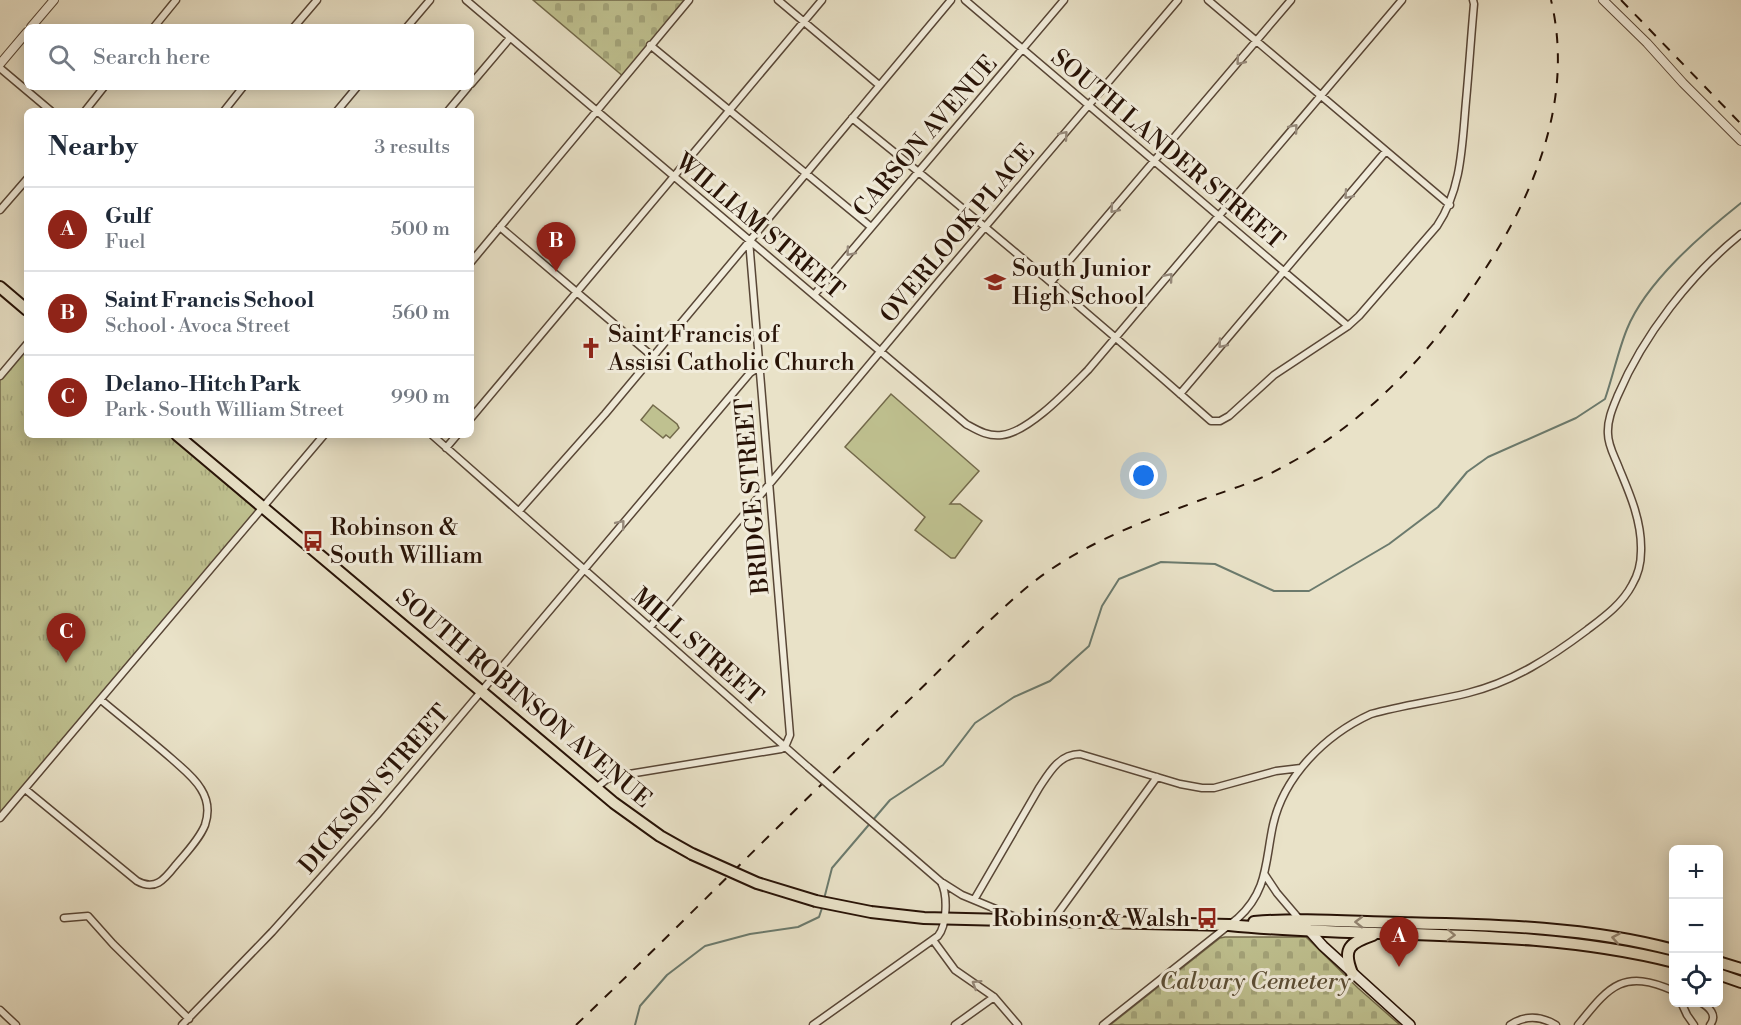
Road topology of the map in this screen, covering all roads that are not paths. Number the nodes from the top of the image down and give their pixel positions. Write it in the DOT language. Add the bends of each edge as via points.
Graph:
graph roads {
  1 [pos="54,0"];
  2 [pos="176,0"];
  3 [pos="317,0"];
  4 [pos="430,0"];
  5 [pos="466,0"];
  6 [pos="689,0"];
  7 [pos="778,0"];
  8 [pos="822,0"];
  9 [pos="951,0"];
  10 [pos="965,0"];
  11 [pos="1064,0"];
  12 [pos="1178,0"];
  13 [pos="1208,0"];
  14 [pos="1291,0"];
  15 [pos="1402,0"];
  16 [pos="1473,0"];
  17 [pos="1603,0"];
  18 [pos="803,22"];
  19 [pos="34,24"];
  20 [pos="156,24"];
  21 [pos="297,24"];
  22 [pos="410,24"];
  23 [pos="24,36"];
  24 [pos="510,38"];
  25 [pos="1257,41"];
  26 [pos="650,45"];
  27 [pos="1023,50"];
  28 [pos="0,66"];
  29 [pos="474,81"];
  30 [pos="879,85"];
  31 [pos="24,87"];
  32 [pos="27,90"];
  33 [pos="102,90"];
  34 [pos="241,90"];
  35 [pos="354,90"];
  36 [pos="466,90"];
  37 [pos="1321,96"];
  38 [pos="1089,106"];
  39 [pos="48,108"];
  40 [pos="87,108"];
  41 [pos="226,108"];
  42 [pos="340,108"];
  43 [pos="451,108"];
  44 [pos="729,110"];
  45 [pos="597,111"];
  46 [pos="852,118"];
  47 [pos="1741,141"];
  48 [pos="1386,151"];
  49 [pos="1154,162"];
  50 [pos="805,172"];
  51 [pos="919,172"];
  52 [pos="672,176"];
  53 [pos="24,182"];
  54 [pos="1450,205"];
  55 [pos="0,210"];
  56 [pos="1220,216"];
  57 [pos="500,227"];
  58 [pos="871,227"];
  59 [pos="986,227"];
  60 [pos="1741,234"];
  61 [pos="749,240"];
  62 [pos="474,258"];
  63 [pos="1283,271"];
  64 [pos="1051,282"];
  65 [pos="0,287"];
  66 [pos="576,292"];
  67 [pos="814,295"];
  68 [pos="24,307"];
  69 [pos="1348,326"];
  70 [pos="1116,337"];
  71 [pos="24,348"];
  72 [pos="880,351"];
  73 [pos="652,356"];
  74 [pos="759,367"];
  75 [pos="0,376"];
  76 [pos="1180,394"];
  77 [pos="474,414"];
  78 [pos="181,438"];
  79 [pos="321,438"];
  80 [pos="435,438"];
  81 [pos="454,438"];
  82 [pos="446,448"];
  83 [pos="769,485"];
  84 [pos="263,506"];
  85 [pos="519,511"];
  86 [pos="584,569"];
  87 [pos="650,627"];
  88 [pos="481,692"];
  89 [pos="101,700"];
  90 [pos="785,747"];
  91 [pos="1300,768"];
  92 [pos="1157,777"];
  93 [pos="596,788"];
  94 [pos="25,789"];
  95 [pos="0,818"];
  96 [pos="1265,875"];
  97 [pos="941,882"];
  98 [pos="974,900"];
  99 [pos="64,918"];
  100 [pos="944,918"];
  101 [pos="1021,920"];
  102 [pos="1053,920"];
  103 [pos="1300,921"];
  104 [pos="1229,925"];
  105 [pos="1308,930"];
  106 [pos="1378,933"];
  107 [pos="933,940"];
  108 [pos="1669,949"];
  109 [pos="1669,961"];
  110 [pos="1723,963"];
  111 [pos="1741,969"];
  112 [pos="1352,973"];
  113 [pos="1723,975"];
  114 [pos="1741,981"];
  115 [pos="1669,989"];
  116 [pos="994,997"];
  117 [pos="1683,1007"];
  118 [pos="1707,1007"];
  119 [pos="0,1010"];
  120 [pos="189,1019"];
  121 [pos="16,1025"];
  122 [pos="182,1025"];
  123 [pos="813,1025"];
  124 [pos="955,1025"];
  125 [pos="1018,1025"];
  126 [pos="1103,1025"];
  127 [pos="1410,1025"];
  128 [pos="1510,1025"];
  129 [pos="1556,1025"];
  130 [pos="1578,1025"];
  131 [pos="1694,1025"];
  132 [pos="1710,1025"];
  1 -- 19 [label="street"];
  2 -- 20 [label="street"];
  3 -- 21 [label="street"];
  4 -- 22 [label="street"];
  5 -- 24 [label="street, WILLIAM STREET"];
  6 -- 26 [label="street"];
  7 -- 18 [label="street"];
  8 -- 18 [label="street"];
  9 -- 30 [label="street"];
  10 -- 27 [label="street, SOUTH LANDER STREET"];
  11 -- 27 [label="street, CARSON AVENUE"];
  12 -- 38 [label="street, OVERLOOK PLACE"];
  13 -- 25 [label="street"];
  14 -- 25 [label="street"];
  15 -- 37 [label="street, WILLIAM STREET"];
  16 -- 54 [label="street" via="1460,162"];
  17 -- 47 [label="street"];
  18 -- 30 [label="street"];
  18 -- 44 [label="street"];
  23 -- 28 [label="street"];
  24 -- 29 [label="street"];
  24 -- 45 [label="street, WILLIAM STREET"];
  25 -- 37 [label="street"];
  25 -- 49 [label="street, one-way"];
  26 -- 44 [label="street"];
  26 -- 45 [label="street"];
  27 -- 38 [label="street, SOUTH LANDER STREET"];
  27 -- 51 [label="street, CARSON AVENUE"];
  28 -- 31 [label="street"];
  30 -- 46 [label="street"];
  32 -- 39 [label="street"];
  33 -- 40 [label="street"];
  34 -- 41 [label="street"];
  35 -- 42 [label="street"];
  36 -- 43 [label="street"];
  37 -- 48 [label="street"];
  56 -- 37 [label="street, WILLIAM STREET, one-way"];
  38 -- 49 [label="street, SOUTH LANDER STREET"];
  59 -- 38 [label="street, OVERLOOK PLACE, one-way"];
  44 -- 50 [label="street"];
  44 -- 52 [label="street"];
  45 -- 52 [label="street, WILLIAM STREET"];
  45 -- 57 [label="street"];
  46 -- 50 [label="street"];
  46 -- 51 [label="street"];
  48 -- 54 [label="street"];
  48 -- 63 [label="street, one-way"];
  49 -- 56 [label="street, SOUTH LANDER STREET"];
  49 -- 64 [label="street, one-way"];
  50 -- 58 [label="street"];
  50 -- 61 [label="street"];
  51 -- 58 [label="street, CARSON AVENUE"];
  51 -- 59 [label="street"];
  52 -- 61 [label="street, WILLIAM STREET"];
  52 -- 66 [label="street"];
  53 -- 55 [label="street"];
  54 -- 69 [label="street" via="1437,226"];
  56 -- 63 [label="street, SOUTH LANDER STREET"];
  70 -- 56 [label="street, WILLIAM STREET, one-way"];
  57 -- 62 [label="street"];
  57 -- 66 [label="street"];
  58 -- 67 [label="street, CARSON AVENUE, one-way"];
  59 -- 64 [label="street"];
  59 -- 72 [label="street, OVERLOOK PLACE"];
  60 -- 91 [label="street" via="1671,306 1636,360 1612,410 1608,438 1641,537 1640,563 1625,596 1566,646 1518,675 1469,693 1371,714 1341,731"];
  61 -- 67 [label="street, WILLIAM STREET"];
  61 -- 73 [label="street"];
  61 -- 74 [label="street, BRIDGE STREET"];
  63 -- 69 [label="street, SOUTH LANDER STREET"];
  63 -- 76 [label="street, one-way"];
  64 -- 70 [label="street"];
  65 -- 68 [label="highway"];
  66 -- 73 [label="street"];
  66 -- 77 [label="street"];
  67 -- 72 [label="street, WILLIAM STREET"];
  69 -- 76 [label="street" via="1269,379 1229,416 1214,422"];
  70 -- 72 [label="street, WILLIAM STREET" via="1069,389 1027,425 1003,435 980,432 966,424"];
  70 -- 76 [label="street"];
  71 -- 75 [label="street"];
  72 -- 83 [label="street, OVERLOOK PLACE"];
  73 -- 85 [label="street"];
  74 -- 83 [label="street, BRIDGE STREET"];
  86 -- 74 [label="street, one-way"];
  78 -- 84 [label="highway, SOUTH ROBINSON AVENUE"];
  79 -- 84 [label="street"];
  80 -- 82 [label="street, MILL STREET"];
  81 -- 82 [label="street"];
  82 -- 85 [label="street, MILL STREET"];
  83 -- 87 [label="street, OVERLOOK PLACE"];
  83 -- 90 [label="street, BRIDGE STREET" via="790,735"];
  84 -- 88 [label="highway, SOUTH ROBINSON AVENUE"];
  84 -- 89 [label="street"];
  85 -- 86 [label="street, MILL STREET"];
  86 -- 87 [label="street, MILL STREET"];
  86 -- 88 [label="street, DICKSON STREET"];
  87 -- 90 [label="street, MILL STREET"];
  88 -- 93 [label="highway, SOUTH ROBINSON AVENUE"];
  88 -- 120 [label="street, DICKSON STREET" via="391,800"];
  89 -- 94 [label="street"];
  89 -- 94 [label="street" via="194,779 204,795 206,823 173,869 155,884 146,886"];
  90 -- 93 [label="street" via="623,775"];
  90 -- 97 [label="street, MILL STREET, bridge"];
  91 -- 92 [label="street" via="1214,788"];
  91 -- 96 [label="street" via="1278,809"];
  92 -- 98 [label="street" via="1073,754 1058,762"];
  92 -- 102 [label="street"];
  93 -- 100 [label="highway, SOUTH ROBINSON AVENUE, bridge" via="645,826 692,854 757,883 816,902 862,911"];
  94 -- 95 [label="street"];
  96 -- 103 [label="street"];
  96 -- 104 [label="street" via="1252,904"];
  97 -- 98 [label="street, MILL STREET"];
  97 -- 100 [label="street" via="945,893"];
  98 -- 101 [label="street, MILL STREET"];
  99 -- 120 [label="street" via="88,916"];
  100 -- 101 [label="highway, SOUTH ROBINSON AVENUE"];
  100 -- 107 [label="street" via="941,932"];
  101 -- 102 [label="highway, SOUTH ROBINSON AVENUE"];
  102 -- 104 [label="highway, SOUTH ROBINSON AVENUE"];
  103 -- 104 [label="highway"];
  103 -- 105 [label="main road"];
  108 -- 103 [label="highway, one-way" via="1532,927"];
  104 -- 105 [label="highway"];
  104 -- 126 [label="street"];
  105 -- 106 [label="highway"];
  105 -- 112 [label="main road"];
  106 -- 109 [label="highway, one-way" via="1539,940"];
  106 -- 112 [label="highway" via="1351,945 1347,957"];
  116 -- 107 [label="street, one-way" via="955,970"];
  107 -- 123 [label="street"];
  110 -- 111 [label="highway"];
  112 -- 127 [label="main road"];
  113 -- 114 [label="highway"];
  115 -- 130 [label="street" via="1649,982 1620,984 1606,992"];
  116 -- 124 [label="street"];
  116 -- 125 [label="street"];
  117 -- 131 [label="street"];
  118 -- 132 [label="street" via="1714,1016"];
  119 -- 121 [label="street"];
  120 -- 122 [label="street, DICKSON STREET"];
  128 -- 129 [label="street" via="1533,1017"];
}
